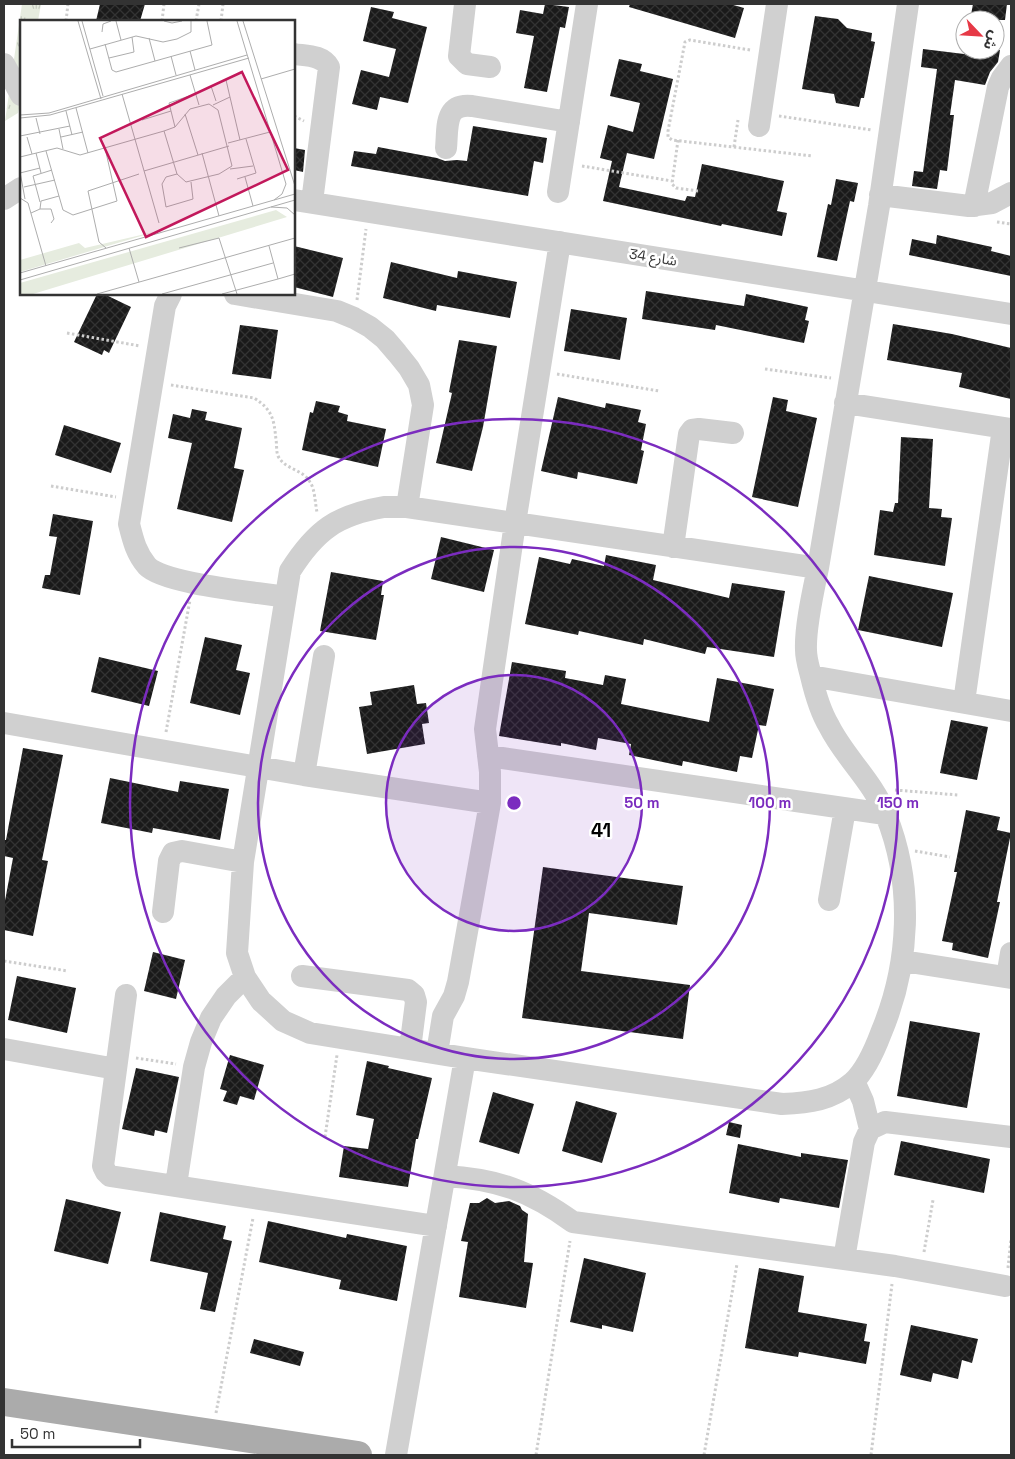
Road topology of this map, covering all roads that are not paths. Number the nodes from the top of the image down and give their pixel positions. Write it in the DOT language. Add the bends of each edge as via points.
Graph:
graph roads {
  1 [pos="465,4"];
  2 [pos="587,4"];
  3 [pos="777,4"];
  4 [pos="908,4"];
  5 [pos="295,54"];
  6 [pos="4,64"];
  7 [pos="1011,66"];
  8 [pos="490,67"];
  9 [pos="20,93"];
  10 [pos="760,119"];
  11 [pos="569,122"];
  12 [pos="446,148"];
  13 [pos="20,189"];
  14 [pos="558,192"];
  15 [pos="1011,193"];
  16 [pos="880,195"];
  17 [pos="4,199"];
  18 [pos="303,201"];
  19 [pos="974,206"];
  20 [pos="560,242"];
  21 [pos="864,291"];
  22 [pos="170,295"];
  23 [pos="240,295"];
  24 [pos="1011,314"];
  25 [pos="846,404"];
  26 [pos="1007,428"];
  27 [pos="733,433"];
  28 [pos="407,507"];
  29 [pos="515,524"];
  30 [pos="673,547"];
  31 [pos="818,568"];
  32 [pos="285,597"];
  33 [pos="324,656"];
  34 [pos="811,676"];
  35 [pos="964,702"];
  36 [pos="1011,711"];
  37 [pos="4,723"];
  38 [pos="488,756"];
  39 [pos="258,768"];
  40 [pos="304,775"];
  41 [pos="490,803"];
  42 [pos="845,809"];
  43 [pos="885,814"];
  44 [pos="243,862"];
  45 [pos="828,900"];
  46 [pos="163,912"];
  47 [pos="1011,953"];
  48 [pos="903,960"];
  49 [pos="302,976"];
  50 [pos="245,977"];
  51 [pos="1009,978"];
  52 [pos="126,995"];
  53 [pos="4,1049"];
  54 [pos="410,1049"];
  55 [pos="437,1053"];
  56 [pos="465,1058"];
  57 [pos="117,1062"];
  58 [pos="854,1081"];
  59 [pos="870,1129"];
  60 [pos="1011,1137"];
  61 [pos="445,1176"];
  62 [pos="176,1185"];
  63 [pos="436,1226"];
  64 [pos="844,1259"];
  65 [pos="1005,1286"];
  66 [pos="4,1402"];
  67 [pos="358,1455"];
  68 [pos="396,1455"];
  1 -- 8 [label="street" via="459,56 468,64"];
  2 -- 11 [label="street"];
  3 -- 10 [label="street"];
  4 -- 16 [label="street"];
  5 -- 18 [label="street" via="319,58 330,67"];
  6 -- 9 [label="street"];
  7 -- 19 [label="street" via="998,87"];
  11 -- 12 [label="street" via="460,106 449,118"];
  11 -- 14 [label="street"];
  13 -- 17 [label="street"];
  15 -- 19 [label="street" via="992,203"];
  16 -- 19 [label="street"];
  16 -- 21 [label="street"];
  18 -- 20 [label="street, شارع 34"];
  20 -- 21 [label="street, شارع 34"];
  20 -- 29 [label="street"];
  21 -- 24 [label="street, شارع 34"];
  21 -- 25 [label="street"];
  22 -- 32 [label="street" via="165,306 129,524 134,547 148,567 170,578"];
  23 -- 28 [label="street" via="337,311 354,318 384,339 409,368 419,385 423,405"];
  25 -- 26 [label="street"];
  25 -- 31 [label="street"];
  26 -- 35 [label="street"];
  27 -- 30 [label="street" via="699,429 689,434"];
  28 -- 29 [label="street"];
  28 -- 32 [label="street" via="362,511 340,519 321,532 290,571"];
  29 -- 30 [label="street"];
  29 -- 38 [label="street" via="485,729"];
  30 -- 31 [label="street"];
  31 -- 34 [label="street" via="806,651"];
  32 -- 39 [label="street"];
  33 -- 40 [label="street"];
  34 -- 35 [label="street"];
  34 -- 43 [label="street" via="828,726 872,788"];
  35 -- 36 [label="street"];
  37 -- 39 [label="street"];
  38 -- 41 [label="street"];
  38 -- 42 [label="street"];
  39 -- 40 [label="street"];
  39 -- 44 [label="street"];
  40 -- 41 [label="street"];
  41 -- 55 [label="street" via="457,989 443,1016"];
  42 -- 43 [label="street"];
  42 -- 45 [label="street"];
  43 -- 48 [label="street" via="903,876"];
  44 -- 46 [label="street" via="182,851 173,853 169,861"];
  44 -- 50 [label="street" via="237,953"];
  47 -- 51 [label="street"];
  48 -- 51 [label="street"];
  48 -- 58 [label="street" via="884,1026 872,1055"];
  49 -- 54 [label="street" via="408,990 416,1002"];
  50 -- 54 [label="street" via="261,1001 283,1020 310,1033"];
  50 -- 62 [label="street" via="226,996 201,1042 194,1067"];
  52 -- 57 [label="street"];
  53 -- 57 [label="street"];
  54 -- 55 [label="street"];
  55 -- 56 [label="street"];
  56 -- 58 [label="street" via="782,1104 808,1103 832,1095"];
  56 -- 61 [label="street"];
  57 -- 62 [label="street" via="103,1166 110,1176"];
  58 -- 59 [label="street"];
  59 -- 60 [label="street" via="885,1122"];
  59 -- 64 [label="street" via="864,1142"];
  61 -- 63 [label="street"];
  61 -- 64 [label="street" via="472,1178 517,1189 550,1205 573,1222"];
  62 -- 63 [label="street"];
  63 -- 68 [label="street"];
  64 -- 65 [label="street"];
  66 -- 67 [label="main road"];
}
